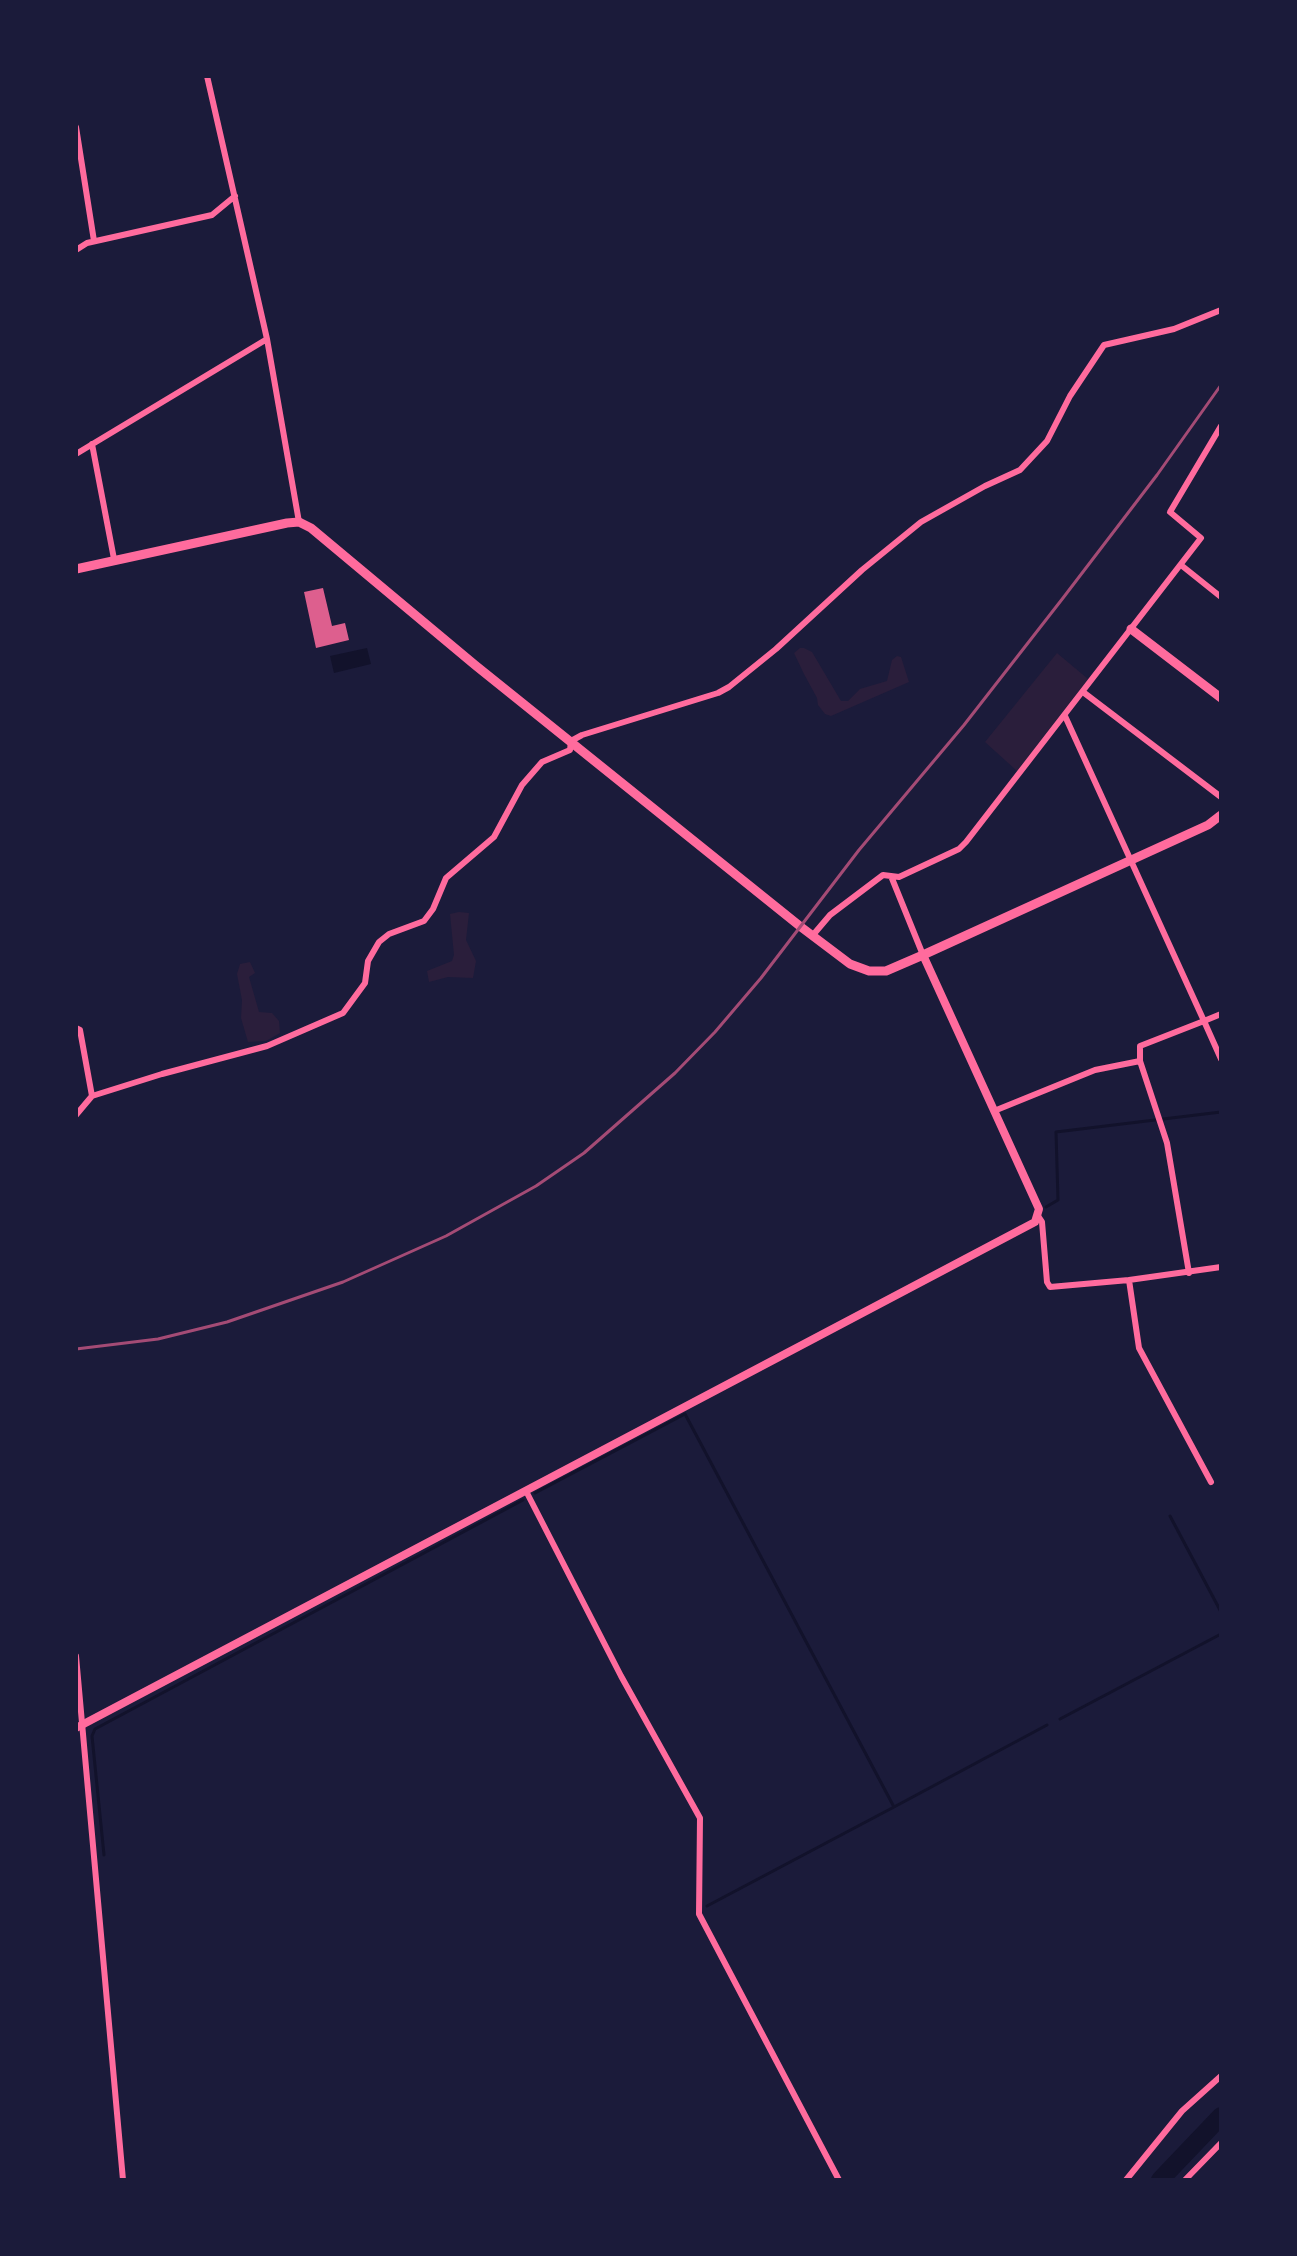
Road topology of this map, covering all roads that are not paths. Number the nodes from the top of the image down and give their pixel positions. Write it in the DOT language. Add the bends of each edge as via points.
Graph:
graph roads {
  1 [pos="207,76"];
  2 [pos="76,127"];
  3 [pos="235,196"];
  4 [pos="94,241"];
  5 [pos="76,250"];
  6 [pos="1221,310"];
  7 [pos="267,339"];
  8 [pos="1221,426"];
  9 [pos="92,444"];
  10 [pos="76,454"];
  11 [pos="299,522"];
  12 [pos="114,559"];
  13 [pos="1181,565"];
  14 [pos="76,569"];
  15 [pos="1221,597"];
  16 [pos="1131,629"];
  17 [pos="1083,692"];
  18 [pos="1221,698"];
  19 [pos="1065,716"];
  20 [pos="571,741"];
  21 [pos="1221,797"];
  22 [pos="1221,815"];
  23 [pos="1130,860"];
  24 [pos="891,876"];
  25 [pos="813,935"];
  26 [pos="923,955"];
  27 [pos="1221,1014"];
  28 [pos="1204,1021"];
  29 [pos="76,1028"];
  30 [pos="1221,1059"];
  31 [pos="1140,1061"];
  32 [pos="92,1096"];
  33 [pos="994,1111"];
  34 [pos="76,1115"];
  35 [pos="1038,1216"];
  36 [pos="1221,1267"];
  37 [pos="1189,1273"];
  38 [pos="1129,1280"];
  39 [pos="1211,1482"];
  40 [pos="526,1491"];
  41 [pos="76,1656"];
  42 [pos="79,1727"];
  43 [pos="1221,2076"];
  44 [pos="1221,2143"];
  45 [pos="123,2180"];
  46 [pos="839,2180"];
  47 [pos="1126,2180"];
  48 [pos="1185,2180"];
  1 -- 3 [label="street"];
  2 -- 4 [label="street"];
  3 -- 4 [label="street" via="212,215"];
  3 -- 7 [label="street"];
  4 -- 5 [label="street"];
  6 -- 20 [label="street" via="1174,329 1104,345 1047,441 1020,470 921,522 729,687"];
  7 -- 9 [label="street"];
  7 -- 11 [label="street"];
  8 -- 13 [label="street" via="1170,512 1201,538"];
  9 -- 10 [label="street"];
  9 -- 12 [label="street"];
  11 -- 12 [label="main road"];
  11 -- 20 [label="main road" via="333,544"];
  12 -- 14 [label="main road"];
  13 -- 15 [label="street"];
  13 -- 16 [label="street"];
  16 -- 17 [label="street"];
  16 -- 18 [label="main road"];
  17 -- 19 [label="street"];
  17 -- 21 [label="street"];
  19 -- 23 [label="street"];
  19 -- 24 [label="street" via="959,849"];
  20 -- 25 [label="main road"];
  20 -- 32 [label="street" via="570,750 533,770 494,837 446,878 424,921 379,942 368,961 365,983 343,1013 267,1046"];
  22 -- 23 [label="main road"];
  23 -- 26 [label="main road"];
  23 -- 28 [label="street"];
  24 -- 25 [label="street" via="883,875 830,915"];
  24 -- 26 [label="street"];
  25 -- 26 [label="main road" via="850,964 869,971 886,971"];
  26 -- 33 [label="street"];
  27 -- 28 [label="street"];
  28 -- 30 [label="street"];
  28 -- 31 [label="street" via="1140,1046"];
  29 -- 32 [label="street"];
  31 -- 33 [label="street" via="1095,1070"];
  31 -- 37 [label="street" via="1167,1143"];
  32 -- 34 [label="street"];
  33 -- 35 [label="street"];
  35 -- 38 [label="street" via="1050,1287"];
  35 -- 40 [label="street"];
  36 -- 37 [label="street"];
  37 -- 38 [label="street"];
  38 -- 39 [label="street" via="1139,1348"];
  40 -- 42 [label="street"];
  40 -- 46 [label="street" via="700,1818 699,1914"];
  41 -- 42 [label="street"];
  42 -- 45 [label="street"];
  43 -- 47 [label="street" via="1182,2111"];
  44 -- 48 [label="street"];
}
